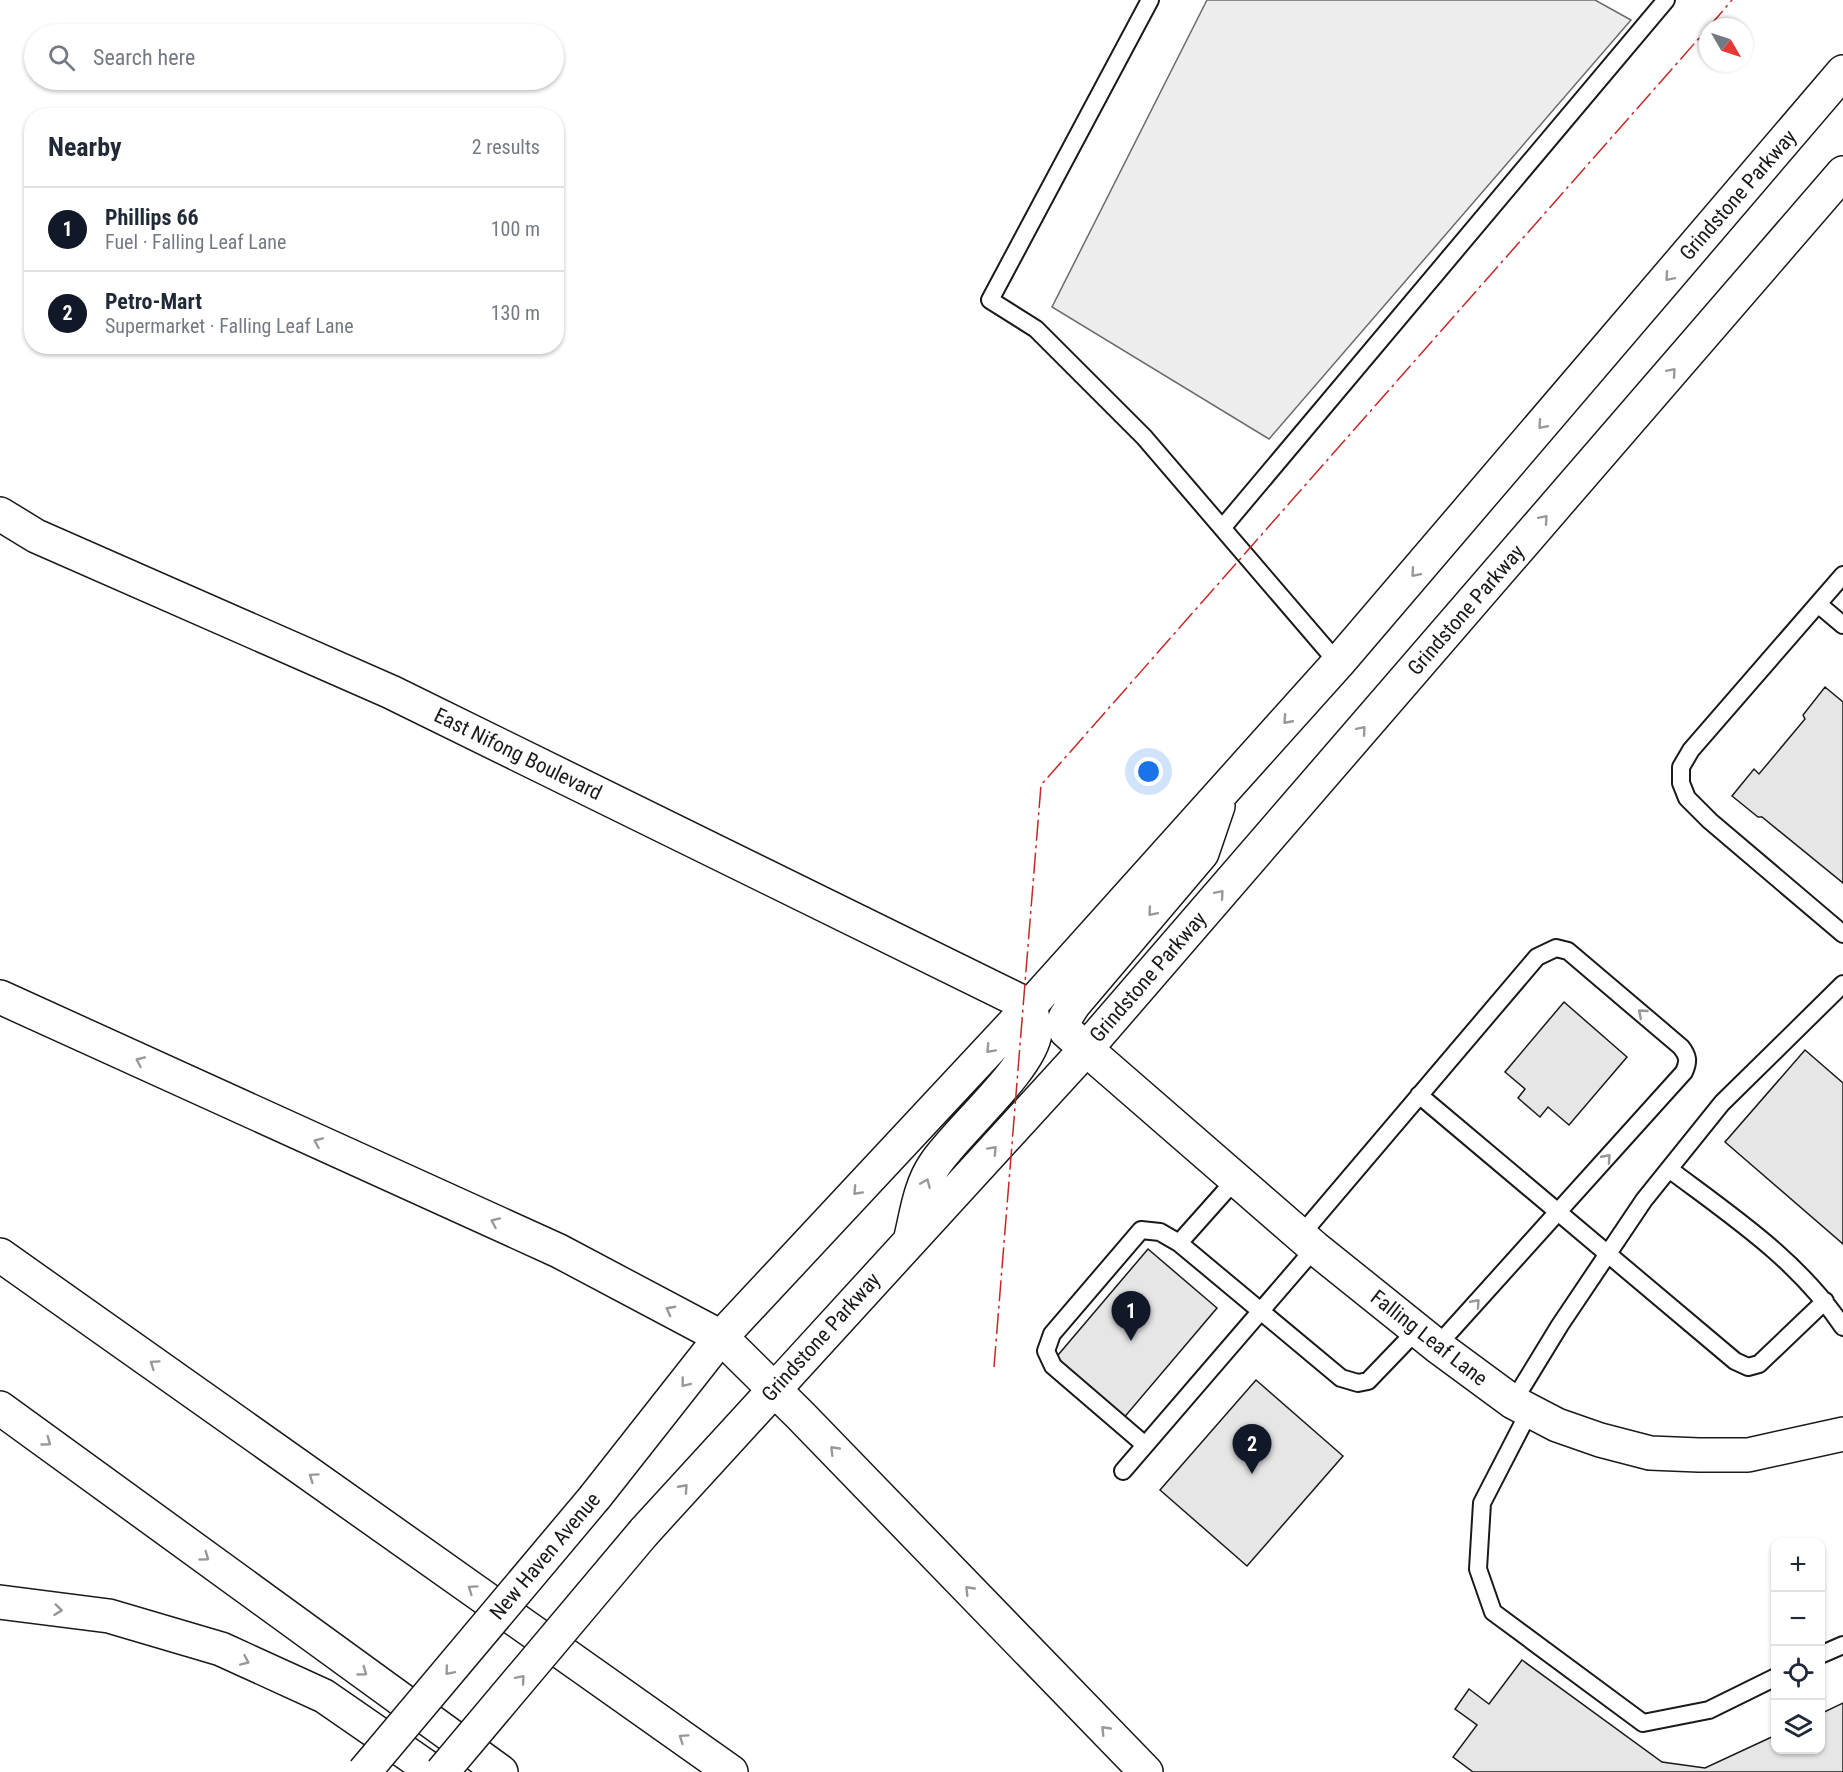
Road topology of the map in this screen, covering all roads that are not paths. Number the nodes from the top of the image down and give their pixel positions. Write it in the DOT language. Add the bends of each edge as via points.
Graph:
graph roads {
  1 [pos="1150,0"];
  2 [pos="1666,0"];
  3 [pos="1843,72"];
  4 [pos="1843,173"];
  5 [pos="0,514"];
  6 [pos="1223,527"];
  7 [pos="1843,575"];
  8 [pos="1818,604"];
  9 [pos="1843,625"];
  10 [pos="1338,663"];
  11 [pos="1223,791"];
  12 [pos="1843,934"];
  13 [pos="1840,992"];
  14 [pos="0,997"];
  15 [pos="1030,1006"];
  16 [pos="1086,1049"];
  17 [pos="1419,1095"];
  18 [pos="1669,1169"];
  19 [pos="1236,1179"];
  20 [pos="1558,1212"];
  21 [pos="910,1239"];
  22 [pos="1308,1242"];
  23 [pos="1179,1243"];
  24 [pos="1608,1253"];
  25 [pos="0,1256"];
  26 [pos="1825,1300"];
  27 [pos="1262,1311"];
  28 [pos="1843,1327"];
  29 [pos="721,1337"];
  30 [pos="1427,1338"];
  31 [pos="775,1389"];
  32 [pos="1521,1406"];
  33 [pos="0,1408"];
  34 [pos="1843,1434"];
  35 [pos="1145,1445"];
  36 [pos="1123,1471"];
  37 [pos="0,1602"];
  38 [pos="1843,1645"];
  39 [pos="1825,1653"];
  40 [pos="1771,1679"];
  41 [pos="364,1772"];
  42 [pos="434,1772"];
  43 [pos="442,1772"];
  44 [pos="501,1772"];
  45 [pos="731,1772"];
  46 [pos="1146,1772"];
  1 -- 6 [label="lane" via="990,300 1036,329 1144,436"];
  2 -- 6 [label="lane"];
  3 -- 10 [label="main road, Grindstone Parkway, one-way"];
  16 -- 4 [label="main road, Grindstone Parkway, one-way"];
  5 -- 15 [label="main road, East Nifong Boulevard" via="36,536 392,692"];
  6 -- 10 [label="lane"];
  7 -- 8 [label="lane"];
  8 -- 9 [label="lane"];
  8 -- 12 [label="lane" via="1690,750 1681,767 1681,783 1687,798 1710,821"];
  10 -- 11 [label="main road, Grindstone Parkway, one-way"];
  11 -- 15 [label="main road, Grindstone Parkway"];
  11 -- 16 [label="main road, Falling Leaf Lane, one-way" via="1202,853 1065,1018 1066,1031"];
  13 -- 18 [label="lane" via="1722,1103"];
  29 -- 14 [label="main road, one-way" via="559,1251"];
  21 -- 15 [label="main road, one-way" via="924,1184 936,1162 1000,1089 1031,1044 1035,1032"];
  15 -- 29 [label="main road, Grindstone Parkway, one-way"];
  16 -- 19 [label="main road, Falling Leaf Lane"];
  21 -- 16 [label="main road, Grindstone Parkway, one-way"];
  17 -- 20 [label="lane"];
  20 -- 17 [label="lane, one-way" via="1688,1063 1681,1047 1637,1008 1568,951 1556,948 1537,957"];
  17 -- 22 [label="lane"];
  18 -- 24 [label="lane"];
  18 -- 26 [label="lane" via="1775,1250"];
  19 -- 22 [label="main road, Falling Leaf Lane"];
  19 -- 23 [label="lane"];
  20 -- 24 [label="lane"];
  30 -- 20 [label="lane, one-way"];
  21 -- 31 [label="main road, Grindstone Parkway"];
  22 -- 27 [label="lane"];
  22 -- 30 [label="main road, Falling Leaf Lane"];
  23 -- 27 [label="lane"];
  23 -- 35 [label="lane" via="1160,1232 1141,1230 1053,1334 1046,1352 1053,1366"];
  24 -- 26 [label="lane" via="1735,1361 1748,1367 1759,1364"];
  24 -- 32 [label="lane" via="1560,1325"];
  45 -- 25 [label="main road, one-way"];
  26 -- 28 [label="lane"];
  27 -- 30 [label="lane" via="1341,1378 1358,1383 1368,1381"];
  27 -- 35 [label="lane"];
  29 -- 31 [label="main road"];
  29 -- 41 [label="main road, New Haven Avenue, one-way, bridge" via="595,1497"];
  30 -- 32 [label="main road, Falling Leaf Lane"];
  43 -- 31 [label="main road, Grindstone Parkway, one-way, bridge" via="644,1532"];
  46 -- 31 [label="main road, one-way"];
  32 -- 34 [label="main road, Falling Leaf Lane" via="1557,1425 1650,1453 1748,1455"];
  32 -- 40 [label="lane" via="1482,1503 1478,1569 1493,1612 1643,1723 1709,1710"];
  33 -- 44 [label="main road, one-way"];
  35 -- 36 [label="lane"];
  37 -- 42 [label="main road, one-way" via="109,1616 221,1649 324,1696"];
  38 -- 39 [label="lane"];
}
